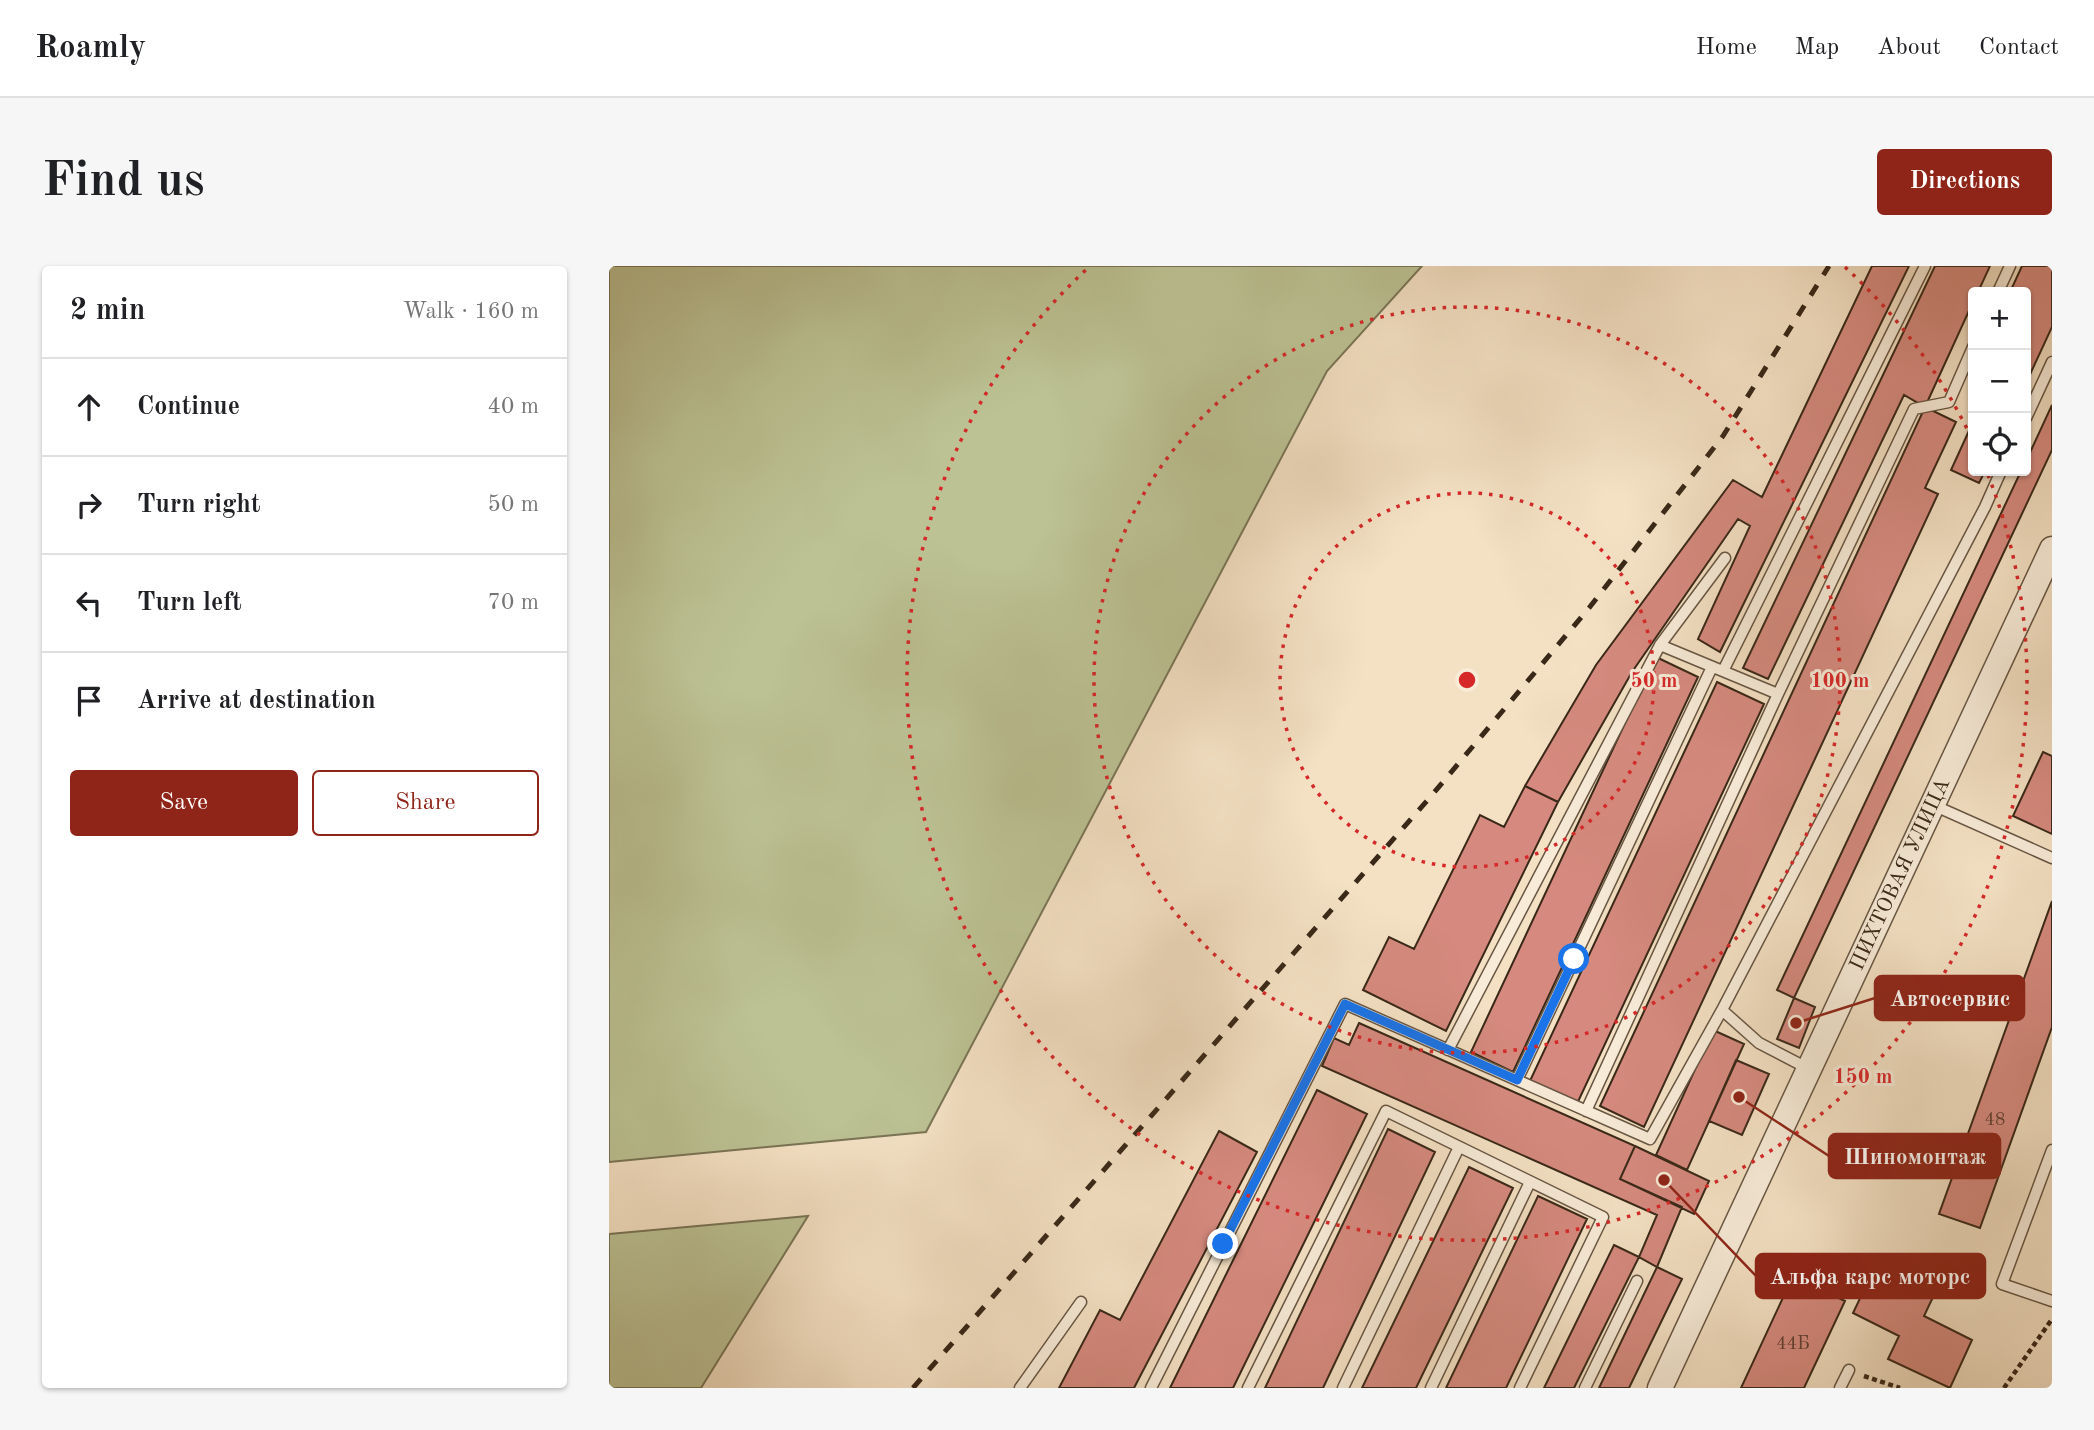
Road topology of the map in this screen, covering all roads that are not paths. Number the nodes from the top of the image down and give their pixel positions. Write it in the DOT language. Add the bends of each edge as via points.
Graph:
graph roads {
  1 [pos="1925,266"];
  2 [pos="2010,266"];
  3 [pos="2000,287"];
  4 [pos="1972,350"];
  5 [pos="2052,362"];
  6 [pos="2028,413"];
  7 [pos="1999,476"];
  8 [pos="2052,550"];
  9 [pos="1725,558"];
  10 [pos="1660,645"];
  11 [pos="1717,669"];
  12 [pos="1778,695"];
  13 [pos="1933,805"];
  14 [pos="2052,858"];
  15 [pos="1721,1010"];
  16 [pos="1448,1050"];
  17 [pos="1809,1069"];
  18 [pos="1517,1080"];
  19 [pos="1586,1111"];
  20 [pos="1459,1147"];
  21 [pos="2052,1150"];
  22 [pos="1530,1182"];
  23 [pos="1637,1281"];
  24 [pos="2052,1301"];
  25 [pos="1081,1302"];
  26 [pos="1849,1370"];
  27 [pos="1020,1388"];
  28 [pos="1150,1388"];
  29 [pos="1248,1388"];
  30 [pos="1343,1388"];
  31 [pos="1431,1388"];
  32 [pos="1520,1388"];
  33 [pos="1585,1388"];
  34 [pos="1660,1388"];
  35 [pos="1840,1388"];
  1 -- 11 [label="lane"];
  2 -- 3 [label="lane"];
  4 -- 12 [label="lane" via="1948,402 1915,409"];
  5 -- 6 [label="lane"];
  7 -- 15 [label="lane"];
  8 -- 13 [label="street, ПИХТОВАЯ УЛИЦА"];
  9 -- 10 [label="lane"];
  10 -- 11 [label="lane"];
  10 -- 16 [label="lane"];
  11 -- 12 [label="lane"];
  11 -- 18 [label="lane"];
  12 -- 19 [label="lane"];
  13 -- 14 [label="lane"];
  13 -- 17 [label="street, ПИХТОВАЯ УЛИЦА"];
  15 -- 17 [label="lane" via="1759,1043"];
  15 -- 19 [label="lane" via="1650,1139"];
  16 -- 18 [label="lane"];
  16 -- 28 [label="lane" via="1345,1004"];
  17 -- 34 [label="street, ПИХТОВАЯ УЛИЦА"];
  18 -- 19 [label="lane"];
  20 -- 22 [label="lane"];
  20 -- 29 [label="lane" via="1386,1111"];
  20 -- 30 [label="lane"];
  21 -- 24 [label="lane" via="2002,1284"];
  22 -- 31 [label="lane"];
  22 -- 32 [label="lane" via="1603,1217"];
  23 -- 33 [label="lane"];
  25 -- 27 [label="lane"];
  26 -- 35 [label="lane"];
}
